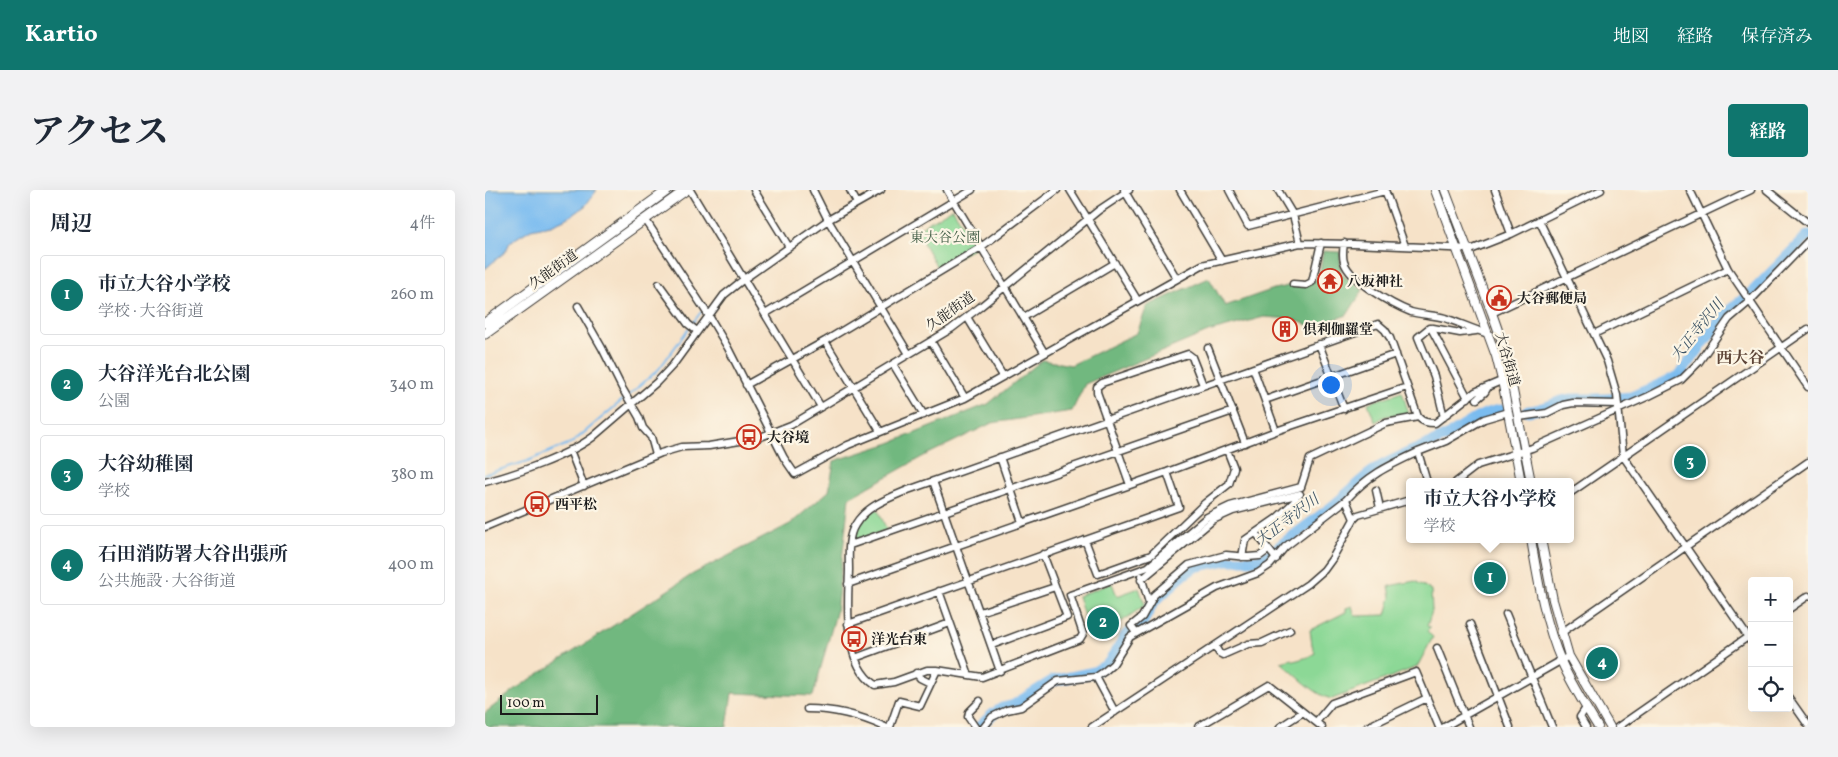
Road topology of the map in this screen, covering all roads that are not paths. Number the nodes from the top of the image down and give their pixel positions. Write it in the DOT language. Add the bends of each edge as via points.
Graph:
graph roads {
  1 [pos="668,190"];
  2 [pos="685,190"];
  3 [pos="690,190"];
  4 [pos="754,190"];
  5 [pos="813,190"];
  6 [pos="850,190"];
  7 [pos="881,190"];
  8 [pos="947,190"];
  9 [pos="971,190"];
  10 [pos="1057,190"];
  11 [pos="1070,190"];
  12 [pos="1180,190"];
  13 [pos="1229,190"];
  14 [pos="1278,190"];
  15 [pos="1435,190"];
  16 [pos="1445,190"];
  17 [pos="1495,190"];
  18 [pos="1601,190"];
  19 [pos="1690,190"];
  20 [pos="1751,190"];
  21 [pos="1767,190"];
  22 [pos="1126,191"];
  23 [pos="1385,191"];
  24 [pos="954,201"];
  25 [pos="857,203"];
  26 [pos="1701,213"];
  27 [pos="1293,215"];
  28 [pos="645,219"];
  29 [pos="1088,219"];
  30 [pos="828,220"];
  31 [pos="1539,220"];
  32 [pos="1808,223"];
  33 [pos="1511,234"];
  34 [pos="1808,241"];
  35 [pos="1299,243"];
  36 [pos="1321,243"];
  37 [pos="1344,243"];
  38 [pos="981,246"];
  39 [pos="1405,246"];
  40 [pos="789,247"];
  41 [pos="1457,248"];
  42 [pos="1468,249"];
  43 [pos="1222,261"];
  44 [pos="853,262"];
  45 [pos="1115,263"];
  46 [pos="1728,269"];
  47 [pos="1568,277"];
  48 [pos="743,279"];
  49 [pos="1177,280"];
  50 [pos="659,284"];
  51 [pos="1293,284"];
  52 [pos="1006,286"];
  53 [pos="1747,298"];
  54 [pos="1138,301"];
  55 [pos="578,306"];
  56 [pos="881,307"];
  57 [pos="1492,313"];
  58 [pos="765,314"];
  59 [pos="709,316"];
  60 [pos="967,317"];
  61 [pos="1024,317"];
  62 [pos="485,323"];
  63 [pos="1431,328"];
  64 [pos="1808,329"];
  65 [pos="697,331"];
  66 [pos="1477,331"];
  67 [pos="485,334"];
  68 [pos="1489,334"];
  69 [pos="1595,334"];
  70 [pos="825,341"];
  71 [pos="931,341"];
  72 [pos="1319,344"];
  73 [pos="1208,348"];
  74 [pos="1781,348"];
  75 [pos="1044,352"];
  76 [pos="909,354"];
  77 [pos="1396,354"];
  78 [pos="793,360"];
  79 [pos="893,364"];
  80 [pos="1253,368"];
  81 [pos="1003,376"];
  82 [pos="1331,377"];
  83 [pos="1511,377"];
  84 [pos="1221,379"];
  85 [pos="1502,380"];
  86 [pos="746,385"];
  87 [pos="1203,385"];
  88 [pos="1407,387"];
  89 [pos="1488,387"];
  90 [pos="1808,387"];
  91 [pos="854,388"];
  92 [pos="965,398"];
  93 [pos="1468,398"];
  94 [pos="1477,399"];
  95 [pos="1265,400"];
  96 [pos="1618,402"];
  97 [pos="631,403"];
  98 [pos="821,407"];
  99 [pos="1344,409"];
  100 [pos="1233,412"];
  101 [pos="1508,412"];
  102 [pos="924,415"];
  103 [pos="1418,417"];
  104 [pos="1444,417"];
  105 [pos="1519,417"];
  106 [pos="1106,420"];
  107 [pos="880,431"];
  108 [pos="1276,431"];
  109 [pos="772,434"];
  110 [pos="1245,443"];
  111 [pos="570,450"];
  112 [pos="1227,450"];
  113 [pos="1525,450"];
  114 [pos="1118,452"];
  115 [pos="1418,452"];
  116 [pos="1516,453"];
  117 [pos="656,454"];
  118 [pos="1623,456"];
  119 [pos="1000,457"];
  120 [pos="1808,462"];
  121 [pos="1167,472"];
  122 [pos="1426,478"];
  123 [pos="1461,478"];
  124 [pos="1520,478"];
  125 [pos="1530,478"];
  126 [pos="933,481"];
  127 [pos="485,482"];
  128 [pos="1129,485"];
  129 [pos="584,486"];
  130 [pos="1011,489"];
  131 [pos="1376,490"];
  132 [pos="1574,490"];
  133 [pos="1300,494"];
  134 [pos="1346,500"];
  135 [pos="1406,501"];
  136 [pos="1301,504"];
  137 [pos="1380,508"];
  138 [pos="944,512"];
  139 [pos="1354,519"];
  140 [pos="1022,522"];
  141 [pos="485,527"];
  142 [pos="1256,533"];
  143 [pos="1085,540"];
  144 [pos="1532,543"];
  145 [pos="1542,543"];
  146 [pos="850,545"];
  147 [pos="956,545"];
  148 [pos="1685,547"];
  149 [pos="1043,554"];
  150 [pos="1272,554"];
  151 [pos="1242,557"];
  152 [pos="1139,570"];
  153 [pos="1141,580"];
  154 [pos="970,581"];
  155 [pos="848,584"];
  156 [pos="1055,587"];
  157 [pos="939,591"];
  158 [pos="1808,596"];
  159 [pos="1149,603"];
  160 [pos="1793,606"];
  161 [pos="980,612"];
  162 [pos="1506,614"];
  163 [pos="950,623"];
  164 [pos="848,624"];
  165 [pos="1470,624"];
  166 [pos="1137,628"];
  167 [pos="1290,630"];
  168 [pos="1561,633"];
  169 [pos="1748,635"];
  170 [pos="1748,639"];
  171 [pos="992,645"];
  172 [pos="1215,646"];
  173 [pos="1437,648"];
  174 [pos="1569,656"];
  175 [pos="855,658"];
  176 [pos="1561,660"];
  177 [pos="937,670"];
  178 [pos="1000,671"];
  179 [pos="916,673"];
  180 [pos="969,675"];
  181 [pos="1096,676"];
  182 [pos="1531,677"];
  183 [pos="931,683"];
  184 [pos="1498,695"];
  185 [pos="1427,698"];
  186 [pos="980,701"];
  187 [pos="1793,704"];
  188 [pos="1586,708"];
  189 [pos="807,709"];
  190 [pos="1115,712"];
  191 [pos="1303,712"];
  192 [pos="1464,715"];
  193 [pos="1316,722"];
  194 [pos="1808,725"];
  195 [pos="885,727"];
  196 [pos="890,727"];
  197 [pos="975,727"];
  198 [pos="984,727"];
  199 [pos="1092,727"];
  200 [pos="1199,727"];
  201 [pos="1280,727"];
  202 [pos="1322,727"];
  203 [pos="1367,727"];
  204 [pos="1439,727"];
  205 [pos="1444,727"];
  206 [pos="1469,727"];
  207 [pos="1510,727"];
  208 [pos="1552,727"];
  209 [pos="1586,727"];
  210 [pos="1597,727"];
  211 [pos="1610,727"];
  212 [pos="1618,727"];
  1 -- 62 [label="highway"];
  2 -- 28 [label="highway, 久能街道"];
  3 -- 48 [label="street"];
  4 -- 40 [label="street"];
  5 -- 30 [label="street"];
  6 -- 25 [label="street"];
  7 -- 25 [label="street"];
  8 -- 24 [label="street"];
  9 -- 24 [label="street"];
  10 -- 38 [label="street"];
  11 -- 29 [label="street"];
  12 -- 43 [label="street"];
  13 -- 27 [label="street" via="1248,226"];
  14 -- 27 [label="street"];
  15 -- 41 [label="main road, 大谷街道"];
  16 -- 42 [label="main road, 大谷街道"];
  17 -- 33 [label="street"];
  18 -- 31 [label="street"];
  19 -- 26 [label="street"];
  20 -- 26 [label="street"];
  21 -- 32 [label="street"];
  22 -- 29 [label="street, 久能街道"];
  22 -- 49 [label="street"];
  23 -- 27 [label="street"];
  23 -- 39 [label="street"];
  24 -- 38 [label="street"];
  24 -- 44 [label="street"];
  25 -- 30 [label="street"];
  26 -- 46 [label="street"];
  26 -- 47 [label="street"];
  27 -- 35 [label="street"];
  28 -- 59 [label="street"];
  28 -- 67 [label="highway, 久能街道"];
  29 -- 45 [label="street"];
  29 -- 52 [label="street, 久能街道"];
  30 -- 40 [label="street"];
  30 -- 44 [label="street"];
  31 -- 33 [label="street"];
  31 -- 47 [label="street"];
  33 -- 42 [label="street"];
  34 -- 53 [label="street"];
  35 -- 36 [label="street"];
  35 -- 43 [label="street"];
  36 -- 37 [label="street"];
  36 -- 51 [label="street" via="1312,282"];
  37 -- 39 [label="street"];
  37 -- 66 [label="street" via="1345,264 1359,281 1411,311 1444,318"];
  38 -- 52 [label="street"];
  38 -- 56 [label="street"];
  39 -- 41 [label="street"];
  40 -- 48 [label="street"];
  41 -- 42 [label="street"];
  41 -- 68 [label="main road, 大谷街道"];
  42 -- 57 [label="main road, 大谷街道"];
  43 -- 49 [label="street" via="1202,265"];
  44 -- 56 [label="street"];
  44 -- 58 [label="street"];
  45 -- 54 [label="street"];
  45 -- 61 [label="street"];
  46 -- 53 [label="street"];
  46 -- 69 [label="street"];
  47 -- 57 [label="street"];
  47 -- 69 [label="street"];
  48 -- 58 [label="street"];
  48 -- 59 [label="street"];
  49 -- 54 [label="street"];
  50 -- 65 [label="street" via="688,324"];
  52 -- 60 [label="street, 久能街道"];
  52 -- 61 [label="street"];
  53 -- 74 [label="street"];
  53 -- 96 [label="street" via="1699,362 1681,380"];
  54 -- 75 [label="street"];
  55 -- 97 [label="street"];
  56 -- 70 [label="street"];
  56 -- 76 [label="street"];
  57 -- 83 [label="main road, 大谷街道"];
  58 -- 78 [label="street"];
  59 -- 65 [label="street"];
  59 -- 86 [label="street"];
  60 -- 71 [label="street, 久能街道"];
  60 -- 81 [label="street"];
  61 -- 75 [label="street"];
  63 -- 66 [label="street" via="1460,333"];
  63 -- 93 [label="street"];
  63 -- 104 [label="street" via="1418,337 1434,376"];
  64 -- 74 [label="street"];
  65 -- 97 [label="street" via="673,365"];
  66 -- 68 [label="street"];
  68 -- 85 [label="main road, 大谷街道"];
  69 -- 96 [label="street" via="1607,361"];
  70 -- 78 [label="street"];
  70 -- 91 [label="street"];
  71 -- 76 [label="street, 久能街道"];
  71 -- 92 [label="street"];
  72 -- 77 [label="street" via="1378,324 1391,338"];
  72 -- 80 [label="street"];
  72 -- 82 [label="street"];
  73 -- 84 [label="street"];
  74 -- 90 [label="street"];
  74 -- 118 [label="street"];
  75 -- 81 [label="street"];
  76 -- 79 [label="street, 久能街道"];
  77 -- 82 [label="street"];
  77 -- 88 [label="street"];
  78 -- 86 [label="street"];
  78 -- 98 [label="street"];
  79 -- 91 [label="street, 久能街道"];
  79 -- 102 [label="street"];
  80 -- 84 [label="street"];
  80 -- 95 [label="street"];
  81 -- 92 [label="street"];
  82 -- 95 [label="street"];
  82 -- 99 [label="street"];
  83 -- 85 [label="street"];
  83 -- 105 [label="main road, 大谷街道"];
  84 -- 87 [label="street"];
  84 -- 100 [label="street"];
  85 -- 89 [label="street"];
  85 -- 101 [label="main road, 大谷街道"];
  86 -- 109 [label="street"];
  87 -- 106 [label="street"];
  87 -- 106 [label="street" via="1188,354 1102,382 1097,392"];
  88 -- 99 [label="street"];
  88 -- 103 [label="street"];
  89 -- 93 [label="street"];
  89 -- 94 [label="street"];
  91 -- 98 [label="street, 久能街道"];
  91 -- 107 [label="street"];
  92 -- 102 [label="street"];
  93 -- 104 [label="street"];
  95 -- 108 [label="street"];
  96 -- 105 [label="street" via="1563,405 1547,413"];
  96 -- 113 [label="street"];
  96 -- 118 [label="street"];
  97 -- 111 [label="street" via="593,437"];
  97 -- 117 [label="street" via="643,428 651,436"];
  98 -- 109 [label="street, 久能街道"];
  99 -- 108 [label="street"];
  100 -- 110 [label="street"];
  100 -- 114 [label="street"];
  101 -- 115 [label="street" via="1484,419"];
  101 -- 116 [label="main road, 大谷街道"];
  102 -- 107 [label="street"];
  103 -- 104 [label="street" via="1428,423"];
  103 -- 152 [label="street" via="1386,423 1310,459 1301,487 1230,506 1207,517 1148,567"];
  105 -- 113 [label="main road, 大谷街道"];
  106 -- 114 [label="street"];
  106 -- 119 [label="street"];
  107 -- 109 [label="street" via="795,474"];
  108 -- 110 [label="street"];
  109 -- 117 [label="street, 久能街道"];
  110 -- 112 [label="street"];
  111 -- 127 [label="street"];
  111 -- 129 [label="street"];
  112 -- 121 [label="street"];
  112 -- 143 [label="street" via="1233,468 1229,484 1151,555 1098,574"];
  113 -- 116 [label="street"];
  113 -- 125 [label="main road, 大谷街道"];
  114 -- 128 [label="street"];
  114 -- 130 [label="street"];
  115 -- 122 [label="street"];
  115 -- 134 [label="street" via="1387,466 1361,484"];
  116 -- 123 [label="street" via="1478,465"];
  116 -- 124 [label="main road, 大谷街道"];
  117 -- 129 [label="street, 久能街道"];
  118 -- 132 [label="street"];
  118 -- 148 [label="street"];
  119 -- 126 [label="street"];
  119 -- 130 [label="street"];
  120 -- 148 [label="street"];
  121 -- 128 [label="street"];
  121 -- 143 [label="street" via="1179,507"];
  126 -- 138 [label="street"];
  126 -- 146 [label="street" via="872,508 854,526"];
  128 -- 140 [label="street"];
  129 -- 141 [label="street, 久能街道"];
  130 -- 138 [label="street"];
  130 -- 140 [label="street"];
  131 -- 137 [label="street"];
  133 -- 153 [label="street" via="1233,511 1213,520"];
  134 -- 139 [label="street"];
  134 -- 150 [label="street" via="1285,548"];
  135 -- 137 [label="street"];
  136 -- 142 [label="street" via="1295,500"];
  137 -- 139 [label="street"];
  138 -- 146 [label="street"];
  138 -- 147 [label="street"];
  139 -- 172 [label="street" via="1324,570"];
  140 -- 147 [label="street"];
  142 -- 150 [label="street"];
  142 -- 151 [label="street" via="1245,540"];
  143 -- 149 [label="street"];
  144 -- 176 [label="main road" via="1542,601"];
  145 -- 168 [label="main road"];
  146 -- 155 [label="street"];
  147 -- 154 [label="street"];
  147 -- 155 [label="street"];
  148 -- 168 [label="street"];
  148 -- 169 [label="street"];
  149 -- 154 [label="street"];
  149 -- 156 [label="street"];
  150 -- 151 [label="street"];
  150 -- 166 [label="street" via="1258,573 1217,588"];
  151 -- 159 [label="street" via="1226,555 1189,565"];
  152 -- 153 [label="street"];
  152 -- 178 [label="street" via="1070,595 1083,634 1080,640"];
  153 -- 159 [label="street"];
  154 -- 157 [label="street"];
  154 -- 161 [label="street"];
  155 -- 164 [label="street"];
  156 -- 161 [label="street"];
  156 -- 171 [label="street" via="1067,617"];
  157 -- 163 [label="street"];
  157 -- 164 [label="street"];
  158 -- 160 [label="street"];
  159 -- 166 [label="street"];
  161 -- 171 [label="street"];
  162 -- 182 [label="street"];
  163 -- 175 [label="street"];
  163 -- 180 [label="street"];
  164 -- 175 [label="street"];
  165 -- 184 [label="street"];
  166 -- 181 [label="street" via="1113,664"];
  167 -- 172 [label="street" via="1262,643 1248,644 1223,654"];
  168 -- 174 [label="main road"];
  170 -- 212 [label="street"];
  171 -- 178 [label="street"];
  172 -- 190 [label="street"];
  173 -- 192 [label="street"];
  174 -- 176 [label="street"];
  174 -- 211 [label="main road"];
  175 -- 179 [label="street" via="867,679 875,685 895,682"];
  176 -- 182 [label="street"];
  176 -- 188 [label="main road"];
  177 -- 179 [label="street"];
  177 -- 180 [label="street"];
  177 -- 183 [label="street"];
  178 -- 180 [label="street" via="982,677"];
  179 -- 183 [label="street"];
  181 -- 190 [label="street"];
  181 -- 198 [label="street" via="1058,682 1021,707 992,717"];
  182 -- 184 [label="street"];
  182 -- 208 [label="street"];
  183 -- 196 [label="street" via="920,706 899,701"];
  184 -- 192 [label="street"];
  184 -- 207 [label="street"];
  185 -- 193 [label="street" via="1416,672 1331,703"];
  185 -- 203 [label="street"];
  185 -- 204 [label="street"];
  186 -- 197 [label="street" via="968,717"];
  187 -- 194 [label="street"];
  188 -- 209 [label="street" via="1581,717"];
  188 -- 210 [label="main road"];
  189 -- 195 [label="street" via="845,714"];
  190 -- 199 [label="street"];
  191 -- 193 [label="street"];
  191 -- 200 [label="street" via="1269,685"];
  191 -- 201 [label="street"];
  192 -- 205 [label="street"];
  192 -- 206 [label="street"];
  193 -- 202 [label="street"];
}
